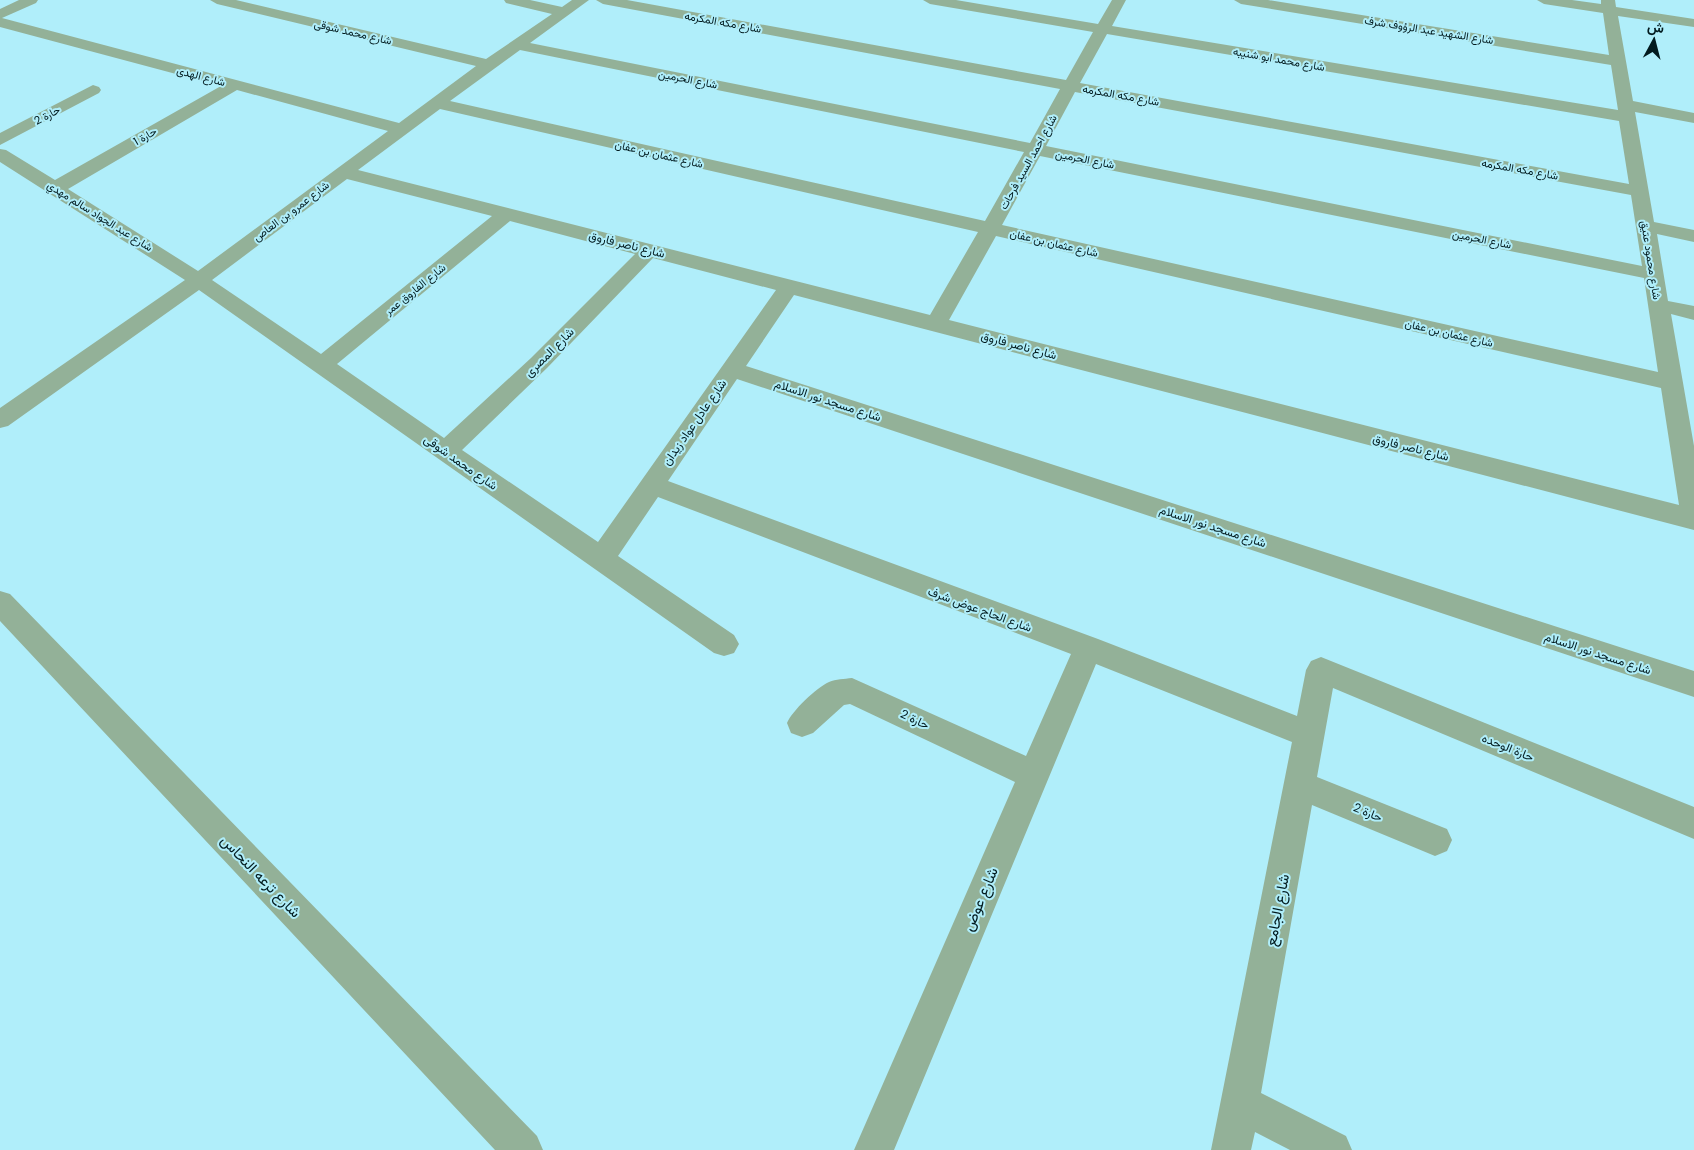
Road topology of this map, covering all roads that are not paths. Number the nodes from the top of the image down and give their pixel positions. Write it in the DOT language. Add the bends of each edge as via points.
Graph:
graph roads {
  1 [pos="31,0"];
  2 [pos="217,0"];
  3 [pos="511,0"];
  4 [pos="582,0"];
  5 [pos="603,0"];
  6 [pos="930,0"];
  7 [pos="1119,0"];
  8 [pos="1241,0"];
  9 [pos="1544,0"];
  10 [pos="1609,5"];
  11 [pos="564,12"];
  12 [pos="0,14"];
  13 [pos="0,22"];
  14 [pos="1694,23"];
  15 [pos="1103,29"];
  16 [pos="518,45"];
  17 [pos="1618,60"];
  18 [pos="489,64"];
  19 [pos="235,85"];
  20 [pos="1071,86"];
  21 [pos="93,90"];
  22 [pos="436,104"];
  23 [pos="1627,111"];
  24 [pos="1694,118"];
  25 [pos="402,129"];
  26 [pos="0,140"];
  27 [pos="1035,149"];
  28 [pos="0,154"];
  29 [pos="344,172"];
  30 [pos="56,188"];
  31 [pos="1639,191"];
  32 [pos="507,214"];
  33 [pos="1645,226"];
  34 [pos="990,229"];
  35 [pos="1694,236"];
  36 [pos="650,250"];
  37 [pos="1653,274"];
  38 [pos="199,280"];
  39 [pos="789,286"];
  40 [pos="1658,305"];
  41 [pos="1694,313"];
  42 [pos="937,324"];
  43 [pos="323,364"];
  44 [pos="731,369"];
  45 [pos="1679,394"];
  46 [pos="0,420"];
  47 [pos="445,450"];
  48 [pos="651,484"];
  49 [pos="1694,519"];
  50 [pos="601,559"];
  51 [pos="0,602"];
  52 [pos="724,644"];
  53 [pos="1088,648"];
  54 [pos="1322,670"];
  55 [pos="1694,684"];
  56 [pos="802,723"];
  57 [pos="1309,735"];
  58 [pos="1033,775"];
  59 [pos="1300,785"];
  60 [pos="1694,823"];
  61 [pos="1435,840"];
  62 [pos="1240,1103"];
  63 [pos="523,1150"];
  64 [pos="874,1150"];
  65 [pos="1231,1150"];
  66 [pos="1332,1150"];
  1 -- 12 [label="street"];
  2 -- 18 [label="street, شارع محمد شوقى"];
  3 -- 11 [label="street"];
  4 -- 11 [label="street, شارع عمرو بن العاص"];
  5 -- 20 [label="street, شارع مكه المكرمه"];
  6 -- 15 [label="street, شارع محمد ابو شنيبه"];
  7 -- 15 [label="street, شارع احمد السيد فرحات"];
  8 -- 17 [label="street, شارع الشهيد عبد الرؤوف شرف"];
  9 -- 10 [label="street"];
  10 -- 14 [label="street"];
  10 -- 17 [label="street, شارع محمود عتيق"];
  11 -- 16 [label="street, شارع عمرو بن العاص"];
  13 -- 19 [label="street, شارع الهدى"];
  15 -- 20 [label="street, شارع احمد السيد فرحات"];
  15 -- 23 [label="street, شارع محمد ابو شنيبه"];
  16 -- 18 [label="street, شارع عمرو بن العاص"];
  16 -- 27 [label="street, شارع الحرمين"];
  17 -- 23 [label="street, شارع محمود عتيق"];
  18 -- 22 [label="street, شارع عمرو بن العاص"];
  19 -- 25 [label="street, شارع الهدى"];
  19 -- 30 [label="street, حارة 1"];
  20 -- 27 [label="street, شارع احمد السيد فرحات"];
  20 -- 31 [label="street, شارع مكه المكرمه"];
  21 -- 26 [label="street, حارة 2"];
  22 -- 25 [label="street, شارع عمرو بن العاص"];
  22 -- 34 [label="street, شارع عثمان بن عفان"];
  23 -- 24 [label="street, شارع محمد ابو شنيبه"];
  23 -- 31 [label="street, شارع محمود عتيق"];
  25 -- 29 [label="street, شارع عمرو بن العاص"];
  27 -- 34 [label="street, شارع احمد السيد فرحات"];
  27 -- 37 [label="street, شارع الحرمين"];
  28 -- 30 [label="street, شارع عبد الجواد سالم مهدي"];
  29 -- 32 [label="street, شارع ناصر فاروق"];
  29 -- 38 [label="street, شارع عمرو بن العاص"];
  30 -- 38 [label="street, شارع عبد الجواد سالم مهدي"];
  31 -- 33 [label="street, شارع محمود عتيق"];
  32 -- 36 [label="street, شارع ناصر فاروق"];
  32 -- 43 [label="street, شارع الفاروق عمر"];
  33 -- 35 [label="street"];
  33 -- 37 [label="street, شارع محمود عتيق"];
  34 -- 42 [label="street, شارع احمد السيد فرحات"];
  34 -- 45 [label="street, شارع عثمان بن عفان"];
  36 -- 39 [label="street, شارع ناصر فاروق"];
  36 -- 47 [label="street, شارع المصرى" via="539,364"];
  37 -- 40 [label="street, شارع محمود عتيق"];
  38 -- 43 [label="street, شارع محمد شوقى"];
  38 -- 46 [label="street, شارع عمرو بن العاص"];
  39 -- 42 [label="street, شارع ناصر فاروق"];
  39 -- 44 [label="street, شارع عادل عواد زيدان"];
  40 -- 41 [label="street"];
  40 -- 45 [label="street, شارع محمود عتيق"];
  42 -- 49 [label="street, شارع ناصر فاروق"];
  43 -- 47 [label="street, شارع محمد شوقى"];
  44 -- 48 [label="street, شارع عادل عواد زيدان"];
  44 -- 55 [label="street, شارع مسجد نور الاسلام"];
  45 -- 49 [label="street, شارع محمود عتيق"];
  47 -- 50 [label="street, شارع محمد شوقى"];
  48 -- 50 [label="street, شارع عادل عواد زيدان"];
  48 -- 53 [label="street, شارع الحاج عوض شرف"];
  50 -- 52 [label="street, شارع محمد شوقى"];
  51 -- 63 [label="street, شارع ترعه النحاس"];
  53 -- 57 [label="street, شارع الحاج عوض شرف"];
  53 -- 58 [label="street, شارع عوض"];
  54 -- 57 [label="street, شارع الجامع"];
  54 -- 60 [label="street, حارة الوحده"];
  56 -- 58 [label="street, حارة 2" via="837,692 852,691"];
  57 -- 59 [label="street, شارع الجامع"];
  58 -- 64 [label="street, شارع عوض"];
  59 -- 61 [label="street, حارة 2"];
  59 -- 62 [label="street, شارع الجامع"];
  62 -- 65 [label="street, شارع الجامع"];
  62 -- 66 [label="street"];
}
